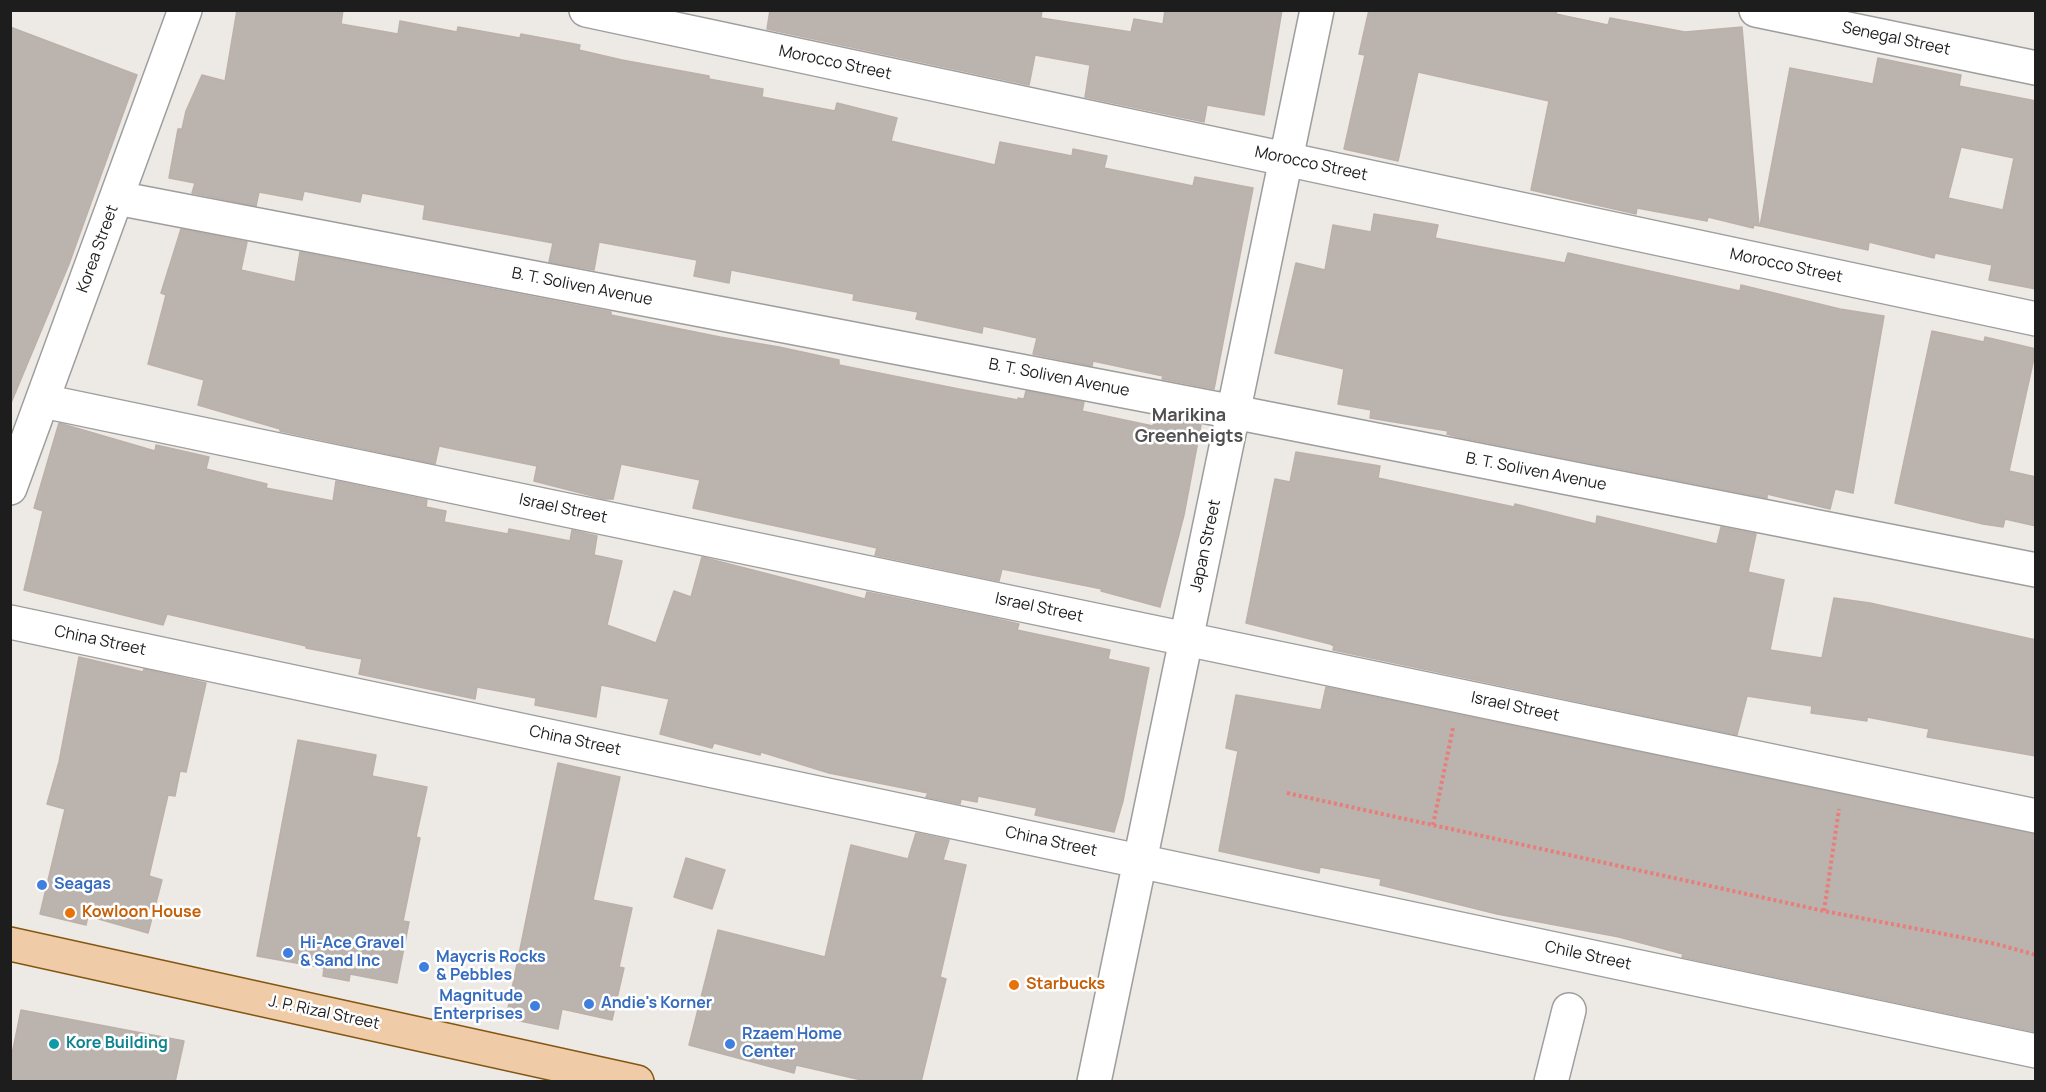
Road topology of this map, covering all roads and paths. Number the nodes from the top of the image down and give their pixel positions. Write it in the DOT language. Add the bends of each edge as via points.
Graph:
graph roads {
  1 [pos="185,10"];
  2 [pos="586,10"];
  3 [pos="1317,10"];
  4 [pos="1756,10"];
  5 [pos="2036,68"];
  6 [pos="1286,159"];
  7 [pos="117,198"];
  8 [pos="2036,319"];
  9 [pos="43,401"];
  10 [pos="1234,412"];
  11 [pos="10,488"];
  12 [pos="2036,570"];
  13 [pos="10,622"];
  14 [pos="1186,639"];
  15 [pos="1459,695"];
  16 [pos="1844,775"];
  17 [pos="1287,793"];
  18 [pos="2036,816"];
  19 [pos="1433,825"];
  20 [pos="1140,860"];
  21 [pos="1824,911"];
  22 [pos="10,944"];
  23 [pos="2036,955"];
  24 [pos="1569,1010"];
  25 [pos="2036,1051"];
  26 [pos="638,1082"];
  27 [pos="1094,1082"];
  28 [pos="1551,1082"];
  1 -- 7 [label="street, Korea Street"];
  2 -- 6 [label="street, Morocco Street"];
  3 -- 6 [label="street, Japan Street"];
  4 -- 5 [label="street, Senegal Street"];
  6 -- 8 [label="street, Morocco Street"];
  6 -- 10 [label="street, Japan Street"];
  7 -- 9 [label="street, Korea Street"];
  7 -- 10 [label="street, B. T. Soliven Avenue"];
  9 -- 11 [label="street, Korea Street"];
  9 -- 14 [label="street, Israel Street"];
  10 -- 12 [label="street, B. T. Soliven Avenue"];
  10 -- 14 [label="street, Japan Street"];
  13 -- 20 [label="street, China Street"];
  14 -- 15 [label="street, Israel Street"];
  14 -- 20 [label="street, Japan Street"];
  15 -- 16 [label="street, Israel Street"];
  15 -- 19 [label="path"];
  16 -- 18 [label="street, Israel Street"];
  16 -- 21 [label="path"];
  17 -- 19 [label="path"];
  19 -- 21 [label="path"];
  20 -- 25 [label="street, Chile Street"];
  20 -- 27 [label="street, Japan Street"];
  21 -- 23 [label="path"];
  22 -- 26 [label="main road, J. P. Rizal Street"];
  24 -- 28 [label="street"];
}
